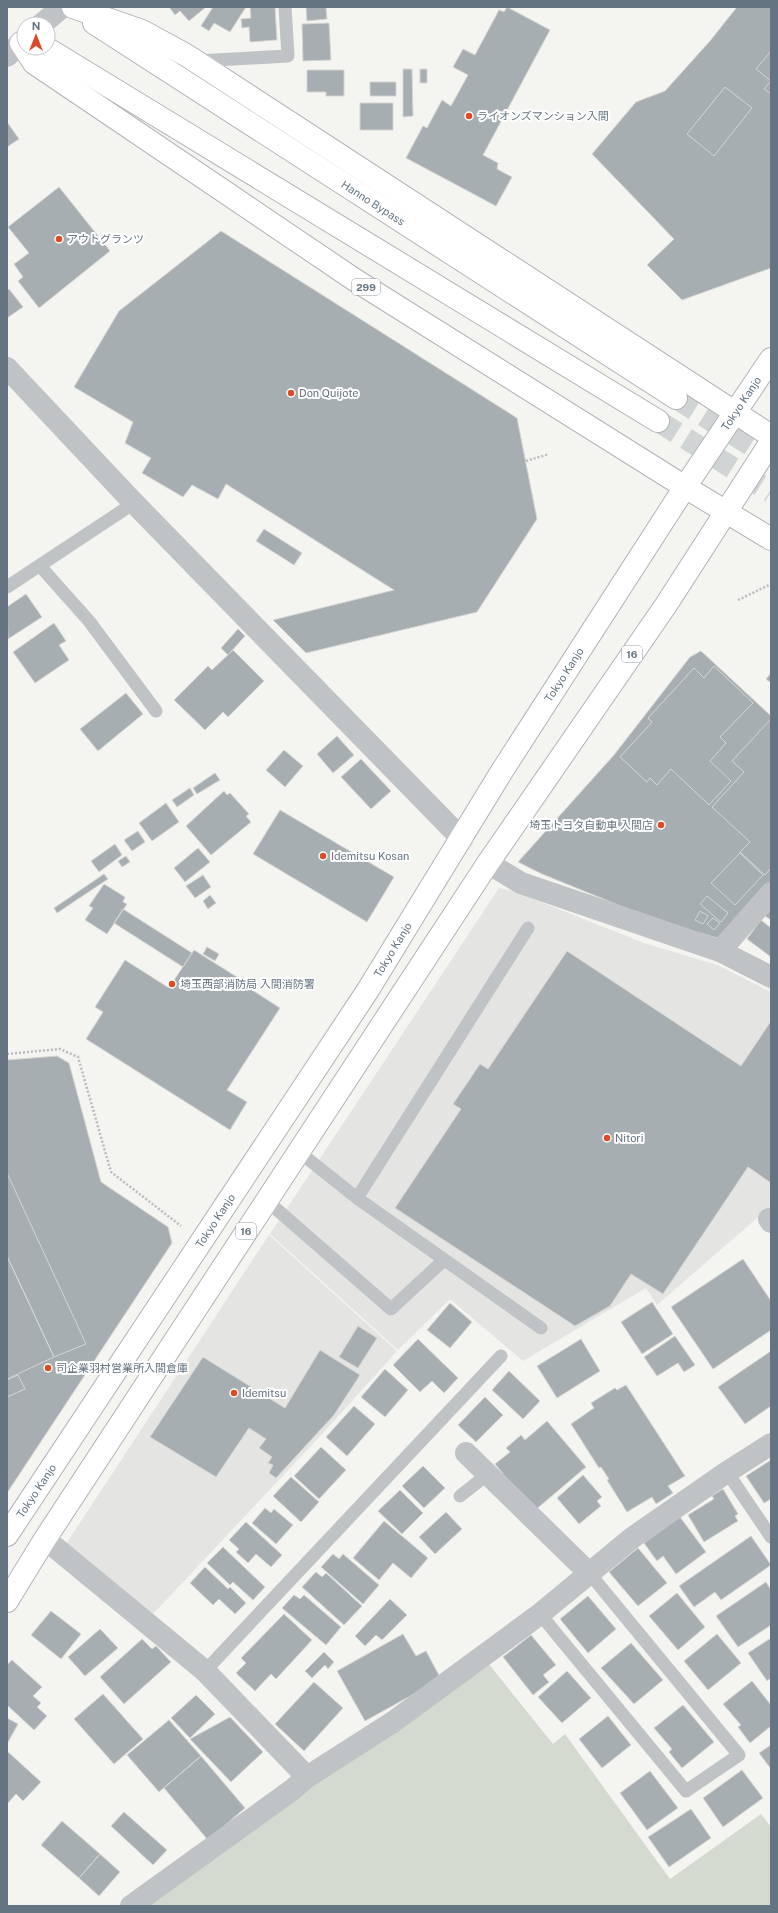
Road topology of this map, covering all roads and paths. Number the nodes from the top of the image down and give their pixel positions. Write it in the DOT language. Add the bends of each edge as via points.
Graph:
graph roads {
  1 [pos="62,7"];
  2 [pos="69,7"];
  3 [pos="73,7"];
  4 [pos="285,7"];
  5 [pos="51,16"];
  6 [pos="56,54"];
  7 [pos="28,56"];
  8 [pos="195,61"];
  9 [pos="771,359"];
  10 [pos="7,368"];
  11 [pos="676,398"];
  12 [pos="734,412"];
  13 [pos="658,421"];
  14 [pos="771,436"];
  15 [pos="771,442"];
  16 [pos="549,454"];
  17 [pos="526,461"];
  18 [pos="685,488"];
  19 [pos="134,503"];
  20 [pos="727,512"];
  21 [pos="771,539"];
  22 [pos="40,566"];
  23 [pos="771,584"];
  24 [pos="7,587"];
  25 [pos="738,600"];
  26 [pos="156,710"];
  27 [pos="462,839"];
  28 [pos="488,863"];
  29 [pos="771,893"];
  30 [pos="528,928"];
  31 [pos="720,952"];
  32 [pos="771,977"];
  33 [pos="7,1054"];
  34 [pos="298,1151"];
  35 [pos="357,1198"];
  36 [pos="266,1200"];
  37 [pos="202,1241"];
  38 [pos="444,1260"];
  39 [pos="541,1328"];
  40 [pos="501,1356"];
  41 [pos="771,1444"];
  42 [pos="466,1453"];
  43 [pos="727,1472"];
  44 [pos="488,1474"];
  45 [pos="460,1496"];
  46 [pos="10,1524"];
  47 [pos="771,1538"];
  48 [pos="45,1539"];
  49 [pos="590,1574"];
  50 [pos="7,1601"];
  51 [pos="540,1614"];
  52 [pos="205,1671"];
  53 [pos="307,1777"];
  54 [pos="131,1906"];
  1 -- 5 [label="street"];
  2 -- 11 [label="highway, Hanno Bypass"];
  3 -- 8 [label="highway" via="142,31"];
  4 -- 8 [label="lane" via="288,56"];
  6 -- 13 [label="highway"];
  7 -- 18 [label="highway, 299" via="34,63 348,275"];
  8 -- 12 [label="highway"];
  9 -- 12 [label="highway, Tokyo Kanjo"];
  10 -- 19 [label="street"];
  12 -- 14 [label="highway"];
  12 -- 18 [label="highway, Tokyo Kanjo"];
  15 -- 20 [label="highway, 16"];
  16 -- 17 [label="path"];
  18 -- 20 [label="highway, 299"];
  18 -- 27 [label="highway, Tokyo Kanjo" via="502,771"];
  19 -- 22 [label="lane"];
  19 -- 27 [label="street"];
  20 -- 21 [label="highway"];
  20 -- 28 [label="highway, 16"];
  22 -- 24 [label="lane"];
  22 -- 26 [label="lane" via="89,621"];
  23 -- 25 [label="path"];
  27 -- 37 [label="highway, Tokyo Kanjo" via="372,984"];
  28 -- 31 [label="street" via="521,883"];
  28 -- 34 [label="highway, 16"];
  29 -- 31 [label="street"];
  30 -- 35 [label="lane"];
  31 -- 32 [label="street"];
  33 -- 37 [label="path" via="60,1049 78,1057 111,1172"];
  34 -- 35 [label="lane"];
  34 -- 36 [label="highway, 16"];
  35 -- 38 [label="lane"];
  36 -- 38 [label="lane" via="391,1309"];
  36 -- 48 [label="highway, 16"];
  37 -- 46 [label="highway, Tokyo Kanjo"];
  38 -- 39 [label="lane"];
  40 -- 52 [label="lane"];
  41 -- 43 [label="street"];
  42 -- 44 [label="street"];
  43 -- 47 [label="lane"];
  43 -- 49 [label="street" via="632,1538"];
  44 -- 45 [label="lane"];
  44 -- 49 [label="street"];
  48 -- 50 [label="highway, 16"];
  48 -- 52 [label="street"];
  49 -- 51 [label="street"];
  49 -- 51 [label="lane" via="739,1754 686,1791"];
  51 -- 53 [label="street" via="393,1722"];
  52 -- 53 [label="street"];
  53 -- 54 [label="street"];
}
